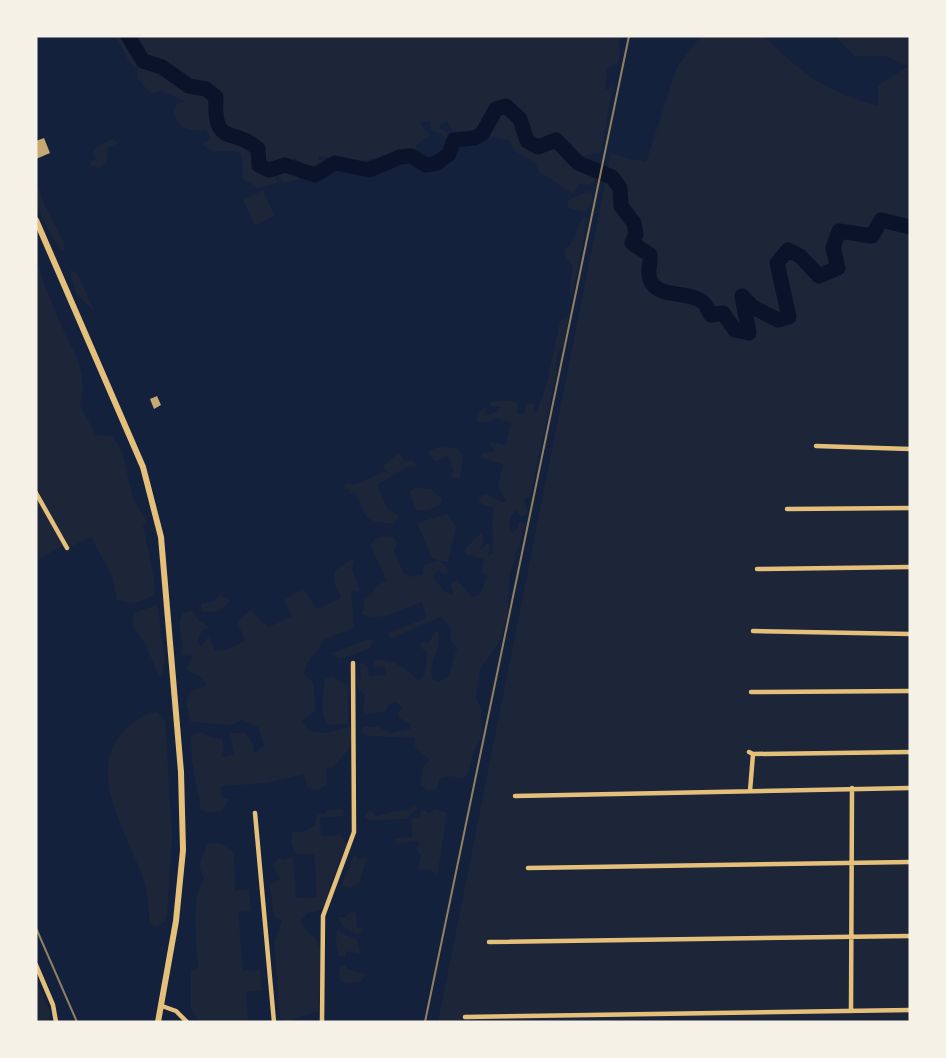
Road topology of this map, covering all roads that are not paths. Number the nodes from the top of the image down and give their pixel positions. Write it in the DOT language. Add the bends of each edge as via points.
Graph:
graph roads {
  1 [pos="36,220"];
  2 [pos="816,446"];
  3 [pos="910,449"];
  4 [pos="36,493"];
  5 [pos="910,508"];
  6 [pos="787,509"];
  7 [pos="67,548"];
  8 [pos="910,567"];
  9 [pos="757,569"];
  10 [pos="753,631"];
  11 [pos="910,634"];
  12 [pos="353,663"];
  13 [pos="910,691"];
  14 [pos="751,692"];
  15 [pos="910,752"];
  16 [pos="852,788"];
  17 [pos="910,788"];
  18 [pos="750,790"];
  19 [pos="515,796"];
  20 [pos="255,813"];
  21 [pos="853,862"];
  22 [pos="910,862"];
  23 [pos="528,867"];
  24 [pos="852,936"];
  25 [pos="910,936"];
  26 [pos="489,942"];
  27 [pos="36,965"];
  28 [pos="162,1006"];
  29 [pos="852,1009"];
  30 [pos="910,1010"];
  31 [pos="465,1017"];
  32 [pos="56,1022"];
  33 [pos="158,1022"];
  34 [pos="187,1022"];
  35 [pos="274,1022"];
  36 [pos="322,1022"];
  1 -- 28 [label="street" via="143,467 161,537 183,815 181,884"];
  2 -- 3 [label="street"];
  4 -- 7 [label="street"];
  5 -- 6 [label="street"];
  8 -- 9 [label="street"];
  10 -- 11 [label="street"];
  12 -- 36 [label="street" via="354,832 323,916"];
  13 -- 14 [label="street"];
  15 -- 18 [label="street" via="751,753"];
  16 -- 17 [label="street"];
  16 -- 18 [label="street"];
  16 -- 21 [label="street"];
  18 -- 19 [label="street"];
  20 -- 35 [label="street"];
  21 -- 22 [label="street"];
  21 -- 23 [label="street"];
  21 -- 24 [label="street"];
  24 -- 25 [label="street"];
  24 -- 26 [label="street"];
  24 -- 29 [label="street"];
  27 -- 32 [label="street"];
  28 -- 33 [label="street"];
  28 -- 34 [label="street" via="176,1011"];
  29 -- 30 [label="street"];
  29 -- 31 [label="street"];
}
